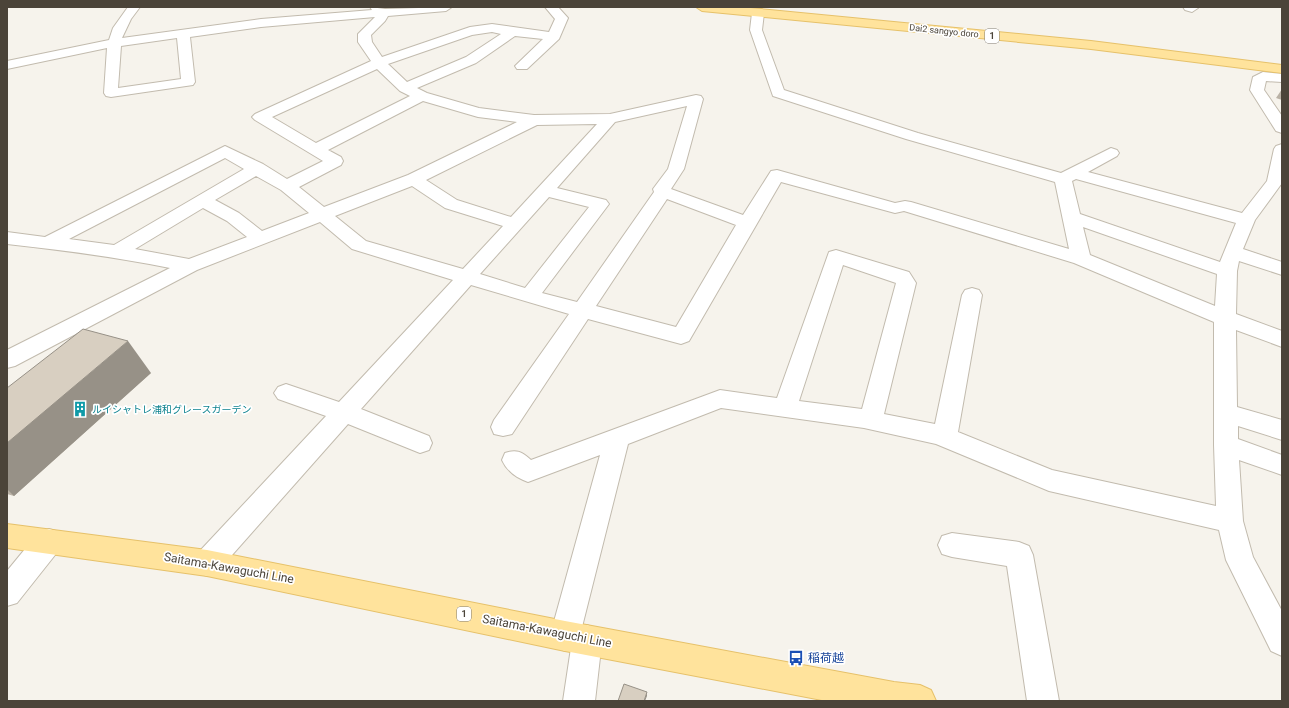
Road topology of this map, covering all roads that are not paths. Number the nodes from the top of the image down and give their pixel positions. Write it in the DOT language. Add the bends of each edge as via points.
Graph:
graph roads {
  1 [pos="134,7"];
  2 [pos="446,7"];
  3 [pos="551,7"];
  4 [pos="702,7"];
  5 [pos="785,7"];
  6 [pos="379,10"];
  7 [pos="758,13"];
  8 [pos="512,32"];
  9 [pos="183,34"];
  10 [pos="554,36"];
  11 [pos="113,43"];
  12 [pos="1282,60"];
  13 [pos="379,63"];
  14 [pos="7,65"];
  15 [pos="522,66"];
  16 [pos="1282,69"];
  17 [pos="1282,78"];
  18 [pos="405,88"];
  19 [pos="422,96"];
  20 [pos="610,119"];
  21 [pos="534,120"];
  22 [pos="1282,128"];
  23 [pos="1282,149"];
  24 [pos="315,150"];
  25 [pos="1112,153"];
  26 [pos="257,168"];
  27 [pos="1068,176"];
  28 [pos="1279,178"];
  29 [pos="414,179"];
  30 [pos="287,186"];
  31 [pos="546,191"];
  32 [pos="664,192"];
  33 [pos="204,201"];
  34 [pos="321,215"];
  35 [pos="1071,217"];
  36 [pos="1246,220"];
  37 [pos="747,223"];
  38 [pos="515,224"];
  39 [pos="7,238"];
  40 [pos="259,238"];
  41 [pos="46,244"];
  42 [pos="117,251"];
  43 [pos="1081,259"];
  44 [pos="1229,261"];
  45 [pos="190,266"];
  46 [pos="1282,269"];
  47 [pos="467,277"];
  48 [pos="972,295"];
  49 [pos="529,296"];
  50 [pos="581,310"];
  51 [pos="1225,318"];
  52 [pos="1282,339"];
  53 [pos="7,360"];
  54 [pos="286,393"];
  55 [pos="785,408"];
  56 [pos="345,413"];
  57 [pos="1227,413"];
  58 [pos="871,420"];
  59 [pos="502,427"];
  60 [pos="1282,430"];
  61 [pos="945,437"];
  62 [pos="617,438"];
  63 [pos="420,443"];
  64 [pos="1226,445"];
  65 [pos="514,460"];
  66 [pos="1282,465"];
  67 [pos="1230,521"];
  68 [pos="7,536"];
  69 [pos="49,541"];
  70 [pos="952,544"];
  71 [pos="207,563"];
  72 [pos="7,593"];
  73 [pos="576,638"];
  74 [pos="1282,641"];
  75 [pos="580,701"];
  76 [pos="920,701"];
  77 [pos="1043,701"];
  1 -- 11 [label="street" via="121,23"];
  2 -- 6 [label="street"];
  3 -- 10 [label="street" via="562,18"];
  4 -- 7 [label="main road, Dai2 sangyo doro / 1"];
  5 -- 12 [label="main road, Dai2 sangyo doro / 1" via="1076,35"];
  6 -- 9 [label="street"];
  6 -- 13 [label="street" via="381,18 364,34 365,42"];
  7 -- 16 [label="main road, Dai2 sangyo doro / 1" via="1098,46"];
  7 -- 27 [label="street" via="756,30 778,92 912,136"];
  8 -- 10 [label="street"];
  8 -- 13 [label="street" via="492,28 470,31"];
  8 -- 18 [label="street" via="471,60"];
  9 -- 11 [label="street"];
  9 -- 11 [label="street" via="188,82 112,93"];
  10 -- 15 [label="street"];
  11 -- 14 [label="street"];
  13 -- 18 [label="street"];
  13 -- 24 [label="street" via="260,117"];
  17 -- 22 [label="street" via="1263,76 1258,80 1258,90"];
  18 -- 19 [label="street"];
  19 -- 21 [label="street" via="478,112"];
  19 -- 24 [label="street"];
  20 -- 21 [label="street"];
  20 -- 31 [label="street"];
  20 -- 32 [label="street" via="696,99 676,169 662,189"];
  21 -- 29 [label="street"];
  23 -- 28 [label="street"];
  24 -- 30 [label="street" via="335,161"];
  25 -- 27 [label="street"];
  26 -- 30 [label="street"];
  26 -- 33 [label="street"];
  26 -- 41 [label="street" via="225,151"];
  27 -- 35 [label="street"];
  27 -- 36 [label="street"];
  28 -- 36 [label="street"];
  29 -- 34 [label="street"];
  29 -- 38 [label="street" via="451,204"];
  30 -- 34 [label="street"];
  31 -- 38 [label="street"];
  31 -- 49 [label="street" via="600,204"];
  32 -- 37 [label="street"];
  32 -- 50 [label="street"];
  33 -- 40 [label="street" via="233,217"];
  33 -- 42 [label="street"];
  34 -- 40 [label="street"];
  34 -- 47 [label="street" via="359,245"];
  35 -- 43 [label="street"];
  35 -- 44 [label="street"];
  36 -- 44 [label="street"];
  37 -- 43 [label="street" via="777,175 895,208 904,206"];
  37 -- 50 [label="street" via="681,336"];
  38 -- 47 [label="street"];
  39 -- 41 [label="street"];
  40 -- 45 [label="street"];
  41 -- 42 [label="street"];
  42 -- 45 [label="street"];
  43 -- 51 [label="street"];
  44 -- 46 [label="street"];
  44 -- 51 [label="street"];
  45 -- 53 [label="street"];
  47 -- 49 [label="street"];
  47 -- 56 [label="street"];
  48 -- 61 [label="street"];
  49 -- 50 [label="street"];
  50 -- 59 [label="street"];
  51 -- 52 [label="street"];
  51 -- 57 [label="street"];
  54 -- 56 [label="street"];
  55 -- 58 [label="street"];
  55 -- 58 [label="street" via="836,256 902,277 906,283"];
  55 -- 62 [label="street" via="720,399"];
  56 -- 63 [label="street"];
  56 -- 71 [label="street"];
  57 -- 60 [label="street"];
  57 -- 64 [label="street"];
  58 -- 61 [label="street"];
  61 -- 67 [label="street" via="1049,480"];
  62 -- 65 [label="street" via="528,472"];
  62 -- 73 [label="street"];
  64 -- 66 [label="street"];
  64 -- 67 [label="street"];
  67 -- 74 [label="street" via="1240,560"];
  68 -- 69 [label="main road, Saitama-Kawaguchi Line / 1"];
  69 -- 71 [label="main road, Saitama-Kawaguchi Line / 1"];
  69 -- 72 [label="street"];
  70 -- 77 [label="street" via="1019,555"];
  71 -- 73 [label="main road, Saitama-Kawaguchi Line / 1"];
  73 -- 75 [label="street"];
  73 -- 76 [label="main road, Saitama-Kawaguchi Line / 1"];
}
